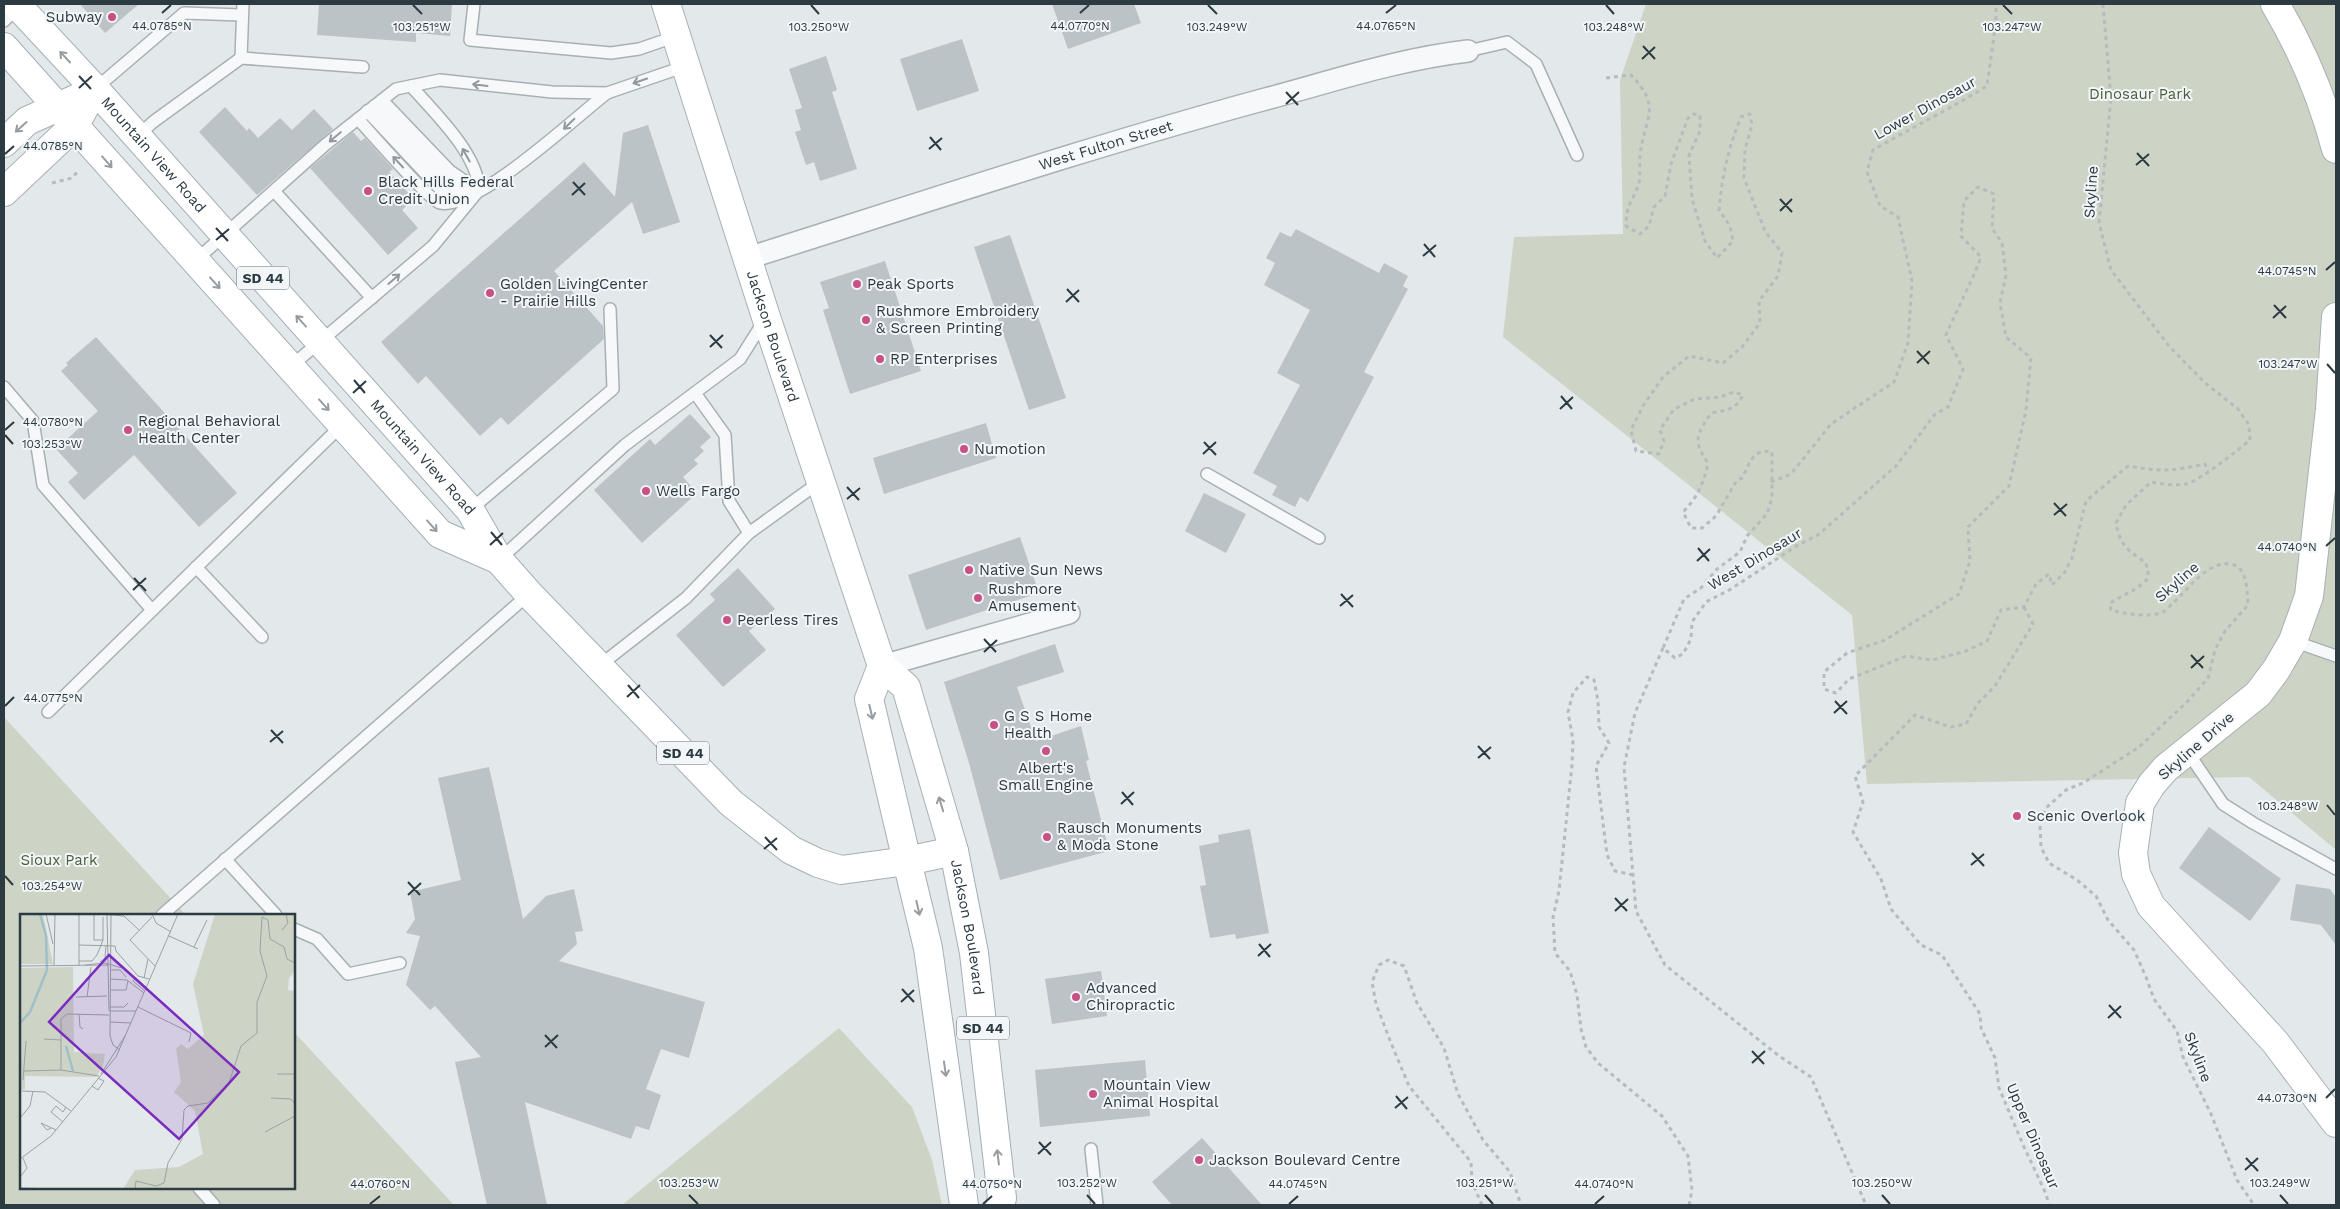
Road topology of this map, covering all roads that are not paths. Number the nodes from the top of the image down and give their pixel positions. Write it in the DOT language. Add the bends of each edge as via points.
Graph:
graph roads {
  1 [pos="474,4"];
  2 [pos="666,4"];
  3 [pos="2275,4"];
  4 [pos="15,9"];
  5 [pos="242,10"];
  6 [pos="676,36"];
  7 [pos="4,47"];
  8 [pos="1468,51"];
  9 [pos="241,58"];
  10 [pos="686,66"];
  11 [pos="363,67"];
  12 [pos="411,86"];
  13 [pos="95,90"];
  14 [pos="607,93"];
  15 [pos="370,109"];
  16 [pos="66,117"];
  17 [pos="136,138"];
  18 [pos="4,143"];
  19 [pos="2336,149"];
  20 [pos="1577,155"];
  21 [pos="479,190"];
  22 [pos="274,191"];
  23 [pos="4,192"];
  24 [pos="224,234"];
  25 [pos="748,258"];
  26 [pos="195,261"];
  27 [pos="372,298"];
  28 [pos="610,309"];
  29 [pos="766,317"];
  30 [pos="2336,317"];
  31 [pos="320,342"];
  32 [pos="290,367"];
  33 [pos="4,387"];
  34 [pos="695,392"];
  35 [pos="342,425"];
  36 [pos="1207,474"];
  37 [pos="821,481"];
  38 [pos="470,510"];
  39 [pos="749,534"];
  40 [pos="1319,538"];
  41 [pos="499,560"];
  42 [pos="196,567"];
  43 [pos="529,594"];
  44 [pos="152,610"];
  45 [pos="1069,613"];
  46 [pos="262,637"];
  47 [pos="2294,641"];
  48 [pos="2336,656"];
  49 [pos="599,666"];
  50 [pos="882,666"];
  51 [pos="48,712"];
  52 [pos="2187,751"];
  53 [pos="954,851"];
  54 [pos="225,859"];
  55 [pos="907,861"];
  56 [pos="2336,869"];
  57 [pos="163,914"];
  58 [pos="275,914"];
  59 [pos="295,929"];
  60 [pos="400,963"];
  61 [pos="2336,1123"];
  62 [pos="1091,1149"];
  63 [pos="200,1189"];
  64 [pos="214,1205"];
  65 [pos="964,1205"];
  66 [pos="1000,1205"];
  67 [pos="1096,1205"];
  1 -- 6 [label="lane" via="470,40 611,53 639,49"];
  2 -- 6 [label="main road, Jackson Boulevard"];
  3 -- 19 [label="main road" via="2295,37 2324,103"];
  13 -- 4 [label="main road, Mountain View Road / SD 44, one-way"];
  5 -- 9 [label="lane"];
  5 -- 13 [label="lane" via="184,13"];
  6 -- 10 [label="main road, Jackson Boulevard"];
  7 -- 16 [label="main road, Mountain View Road / SD 44"];
  8 -- 20 [label="lane" via="1507,42 1536,64"];
  8 -- 25 [label="street, West Fulton Street" via="1382,67 1197,118"];
  9 -- 11 [label="lane"];
  9 -- 17 [label="lane"];
  10 -- 14 [label="lane, one-way"];
  10 -- 25 [label="main road, Jackson Boulevard"];
  14 -- 12 [label="lane, one-way" via="552,92 440,80"];
  12 -- 15 [label="lane" via="396,90"];
  21 -- 12 [label="lane, one-way" via="479,178 458,142"];
  13 -- 16 [label="main road"];
  13 -- 17 [label="main road, Mountain View Road / SD 44"];
  14 -- 21 [label="lane, one-way" via="549,143"];
  15 -- 21 [label="lane"];
  21 -- 15 [label="lane, one-way" via="441,190"];
  15 -- 22 [label="lane, one-way"];
  16 -- 18 [label="main road, one-way" via="27,121"];
  16 -- 23 [label="main road"];
  16 -- 26 [label="main road, Mountain View Road / SD 44, one-way"];
  17 -- 24 [label="main road, Mountain View Road / SD 44"];
  27 -- 21 [label="lane, one-way" via="434,246"];
  22 -- 24 [label="lane"];
  22 -- 27 [label="lane"];
  24 -- 26 [label="lane"];
  31 -- 24 [label="main road, Mountain View Road / SD 44, one-way"];
  25 -- 29 [label="main road, Jackson Boulevard"];
  26 -- 32 [label="main road, Mountain View Road / SD 44, one-way"];
  27 -- 31 [label="lane"];
  28 -- 38 [label="lane" via="613,389"];
  29 -- 34 [label="lane" via="740,359"];
  29 -- 37 [label="main road, Jackson Boulevard"];
  30 -- 47 [label="main road, Skyline Drive" via="2330,409 2309,596"];
  31 -- 32 [label="lane"];
  31 -- 38 [label="main road, Mountain View Road / SD 44"];
  32 -- 35 [label="main road, Mountain View Road / SD 44, one-way"];
  33 -- 44 [label="lane" via="33,421 43,485"];
  34 -- 39 [label="lane" via="725,436 729,501"];
  34 -- 41 [label="lane" via="625,445"];
  35 -- 41 [label="main road, Mountain View Road / SD 44, one-way" via="440,534"];
  35 -- 42 [label="lane"];
  36 -- 40 [label="lane"];
  37 -- 39 [label="lane"];
  37 -- 50 [label="main road, Jackson Boulevard"];
  38 -- 41 [label="main road, Mountain View Road / SD 44"];
  39 -- 49 [label="lane" via="686,598"];
  41 -- 43 [label="main road, Mountain View Road / SD 44"];
  42 -- 44 [label="lane"];
  42 -- 46 [label="lane"];
  43 -- 49 [label="main road, Mountain View Road / SD 44"];
  43 -- 54 [label="lane"];
  44 -- 51 [label="lane"];
  45 -- 50 [label="street"];
  47 -- 48 [label="lane"];
  47 -- 52 [label="main road, Skyline Drive" via="2258,694"];
  49 -- 55 [label="main road, Mountain View Road / SD 44" via="731,803 791,850 818,864 841,870"];
  53 -- 50 [label="main road, Jackson Boulevard, one-way" via="906,687"];
  50 -- 55 [label="main road, one-way" via="868,699"];
  52 -- 56 [label="lane" via="2223,804"];
  52 -- 61 [label="main road, Skyline Drive" via="2166,768 2140,803 2133,853 2136,874 2151,906 2275,1042"];
  53 -- 55 [label="main road, Mountain View Road / SD 44"];
  66 -- 53 [label="main road, Jackson Boulevard / SD 44, one-way" via="1002,1198 974,953"];
  54 -- 57 [label="lane"];
  54 -- 58 [label="lane"];
  55 -- 65 [label="main road, SD 44, one-way" via="928,948"];
  59 -- 60 [label="lane" via="316,939 348,974"];
  62 -- 67 [label="lane"];
  63 -- 64 [label="lane"];
}
